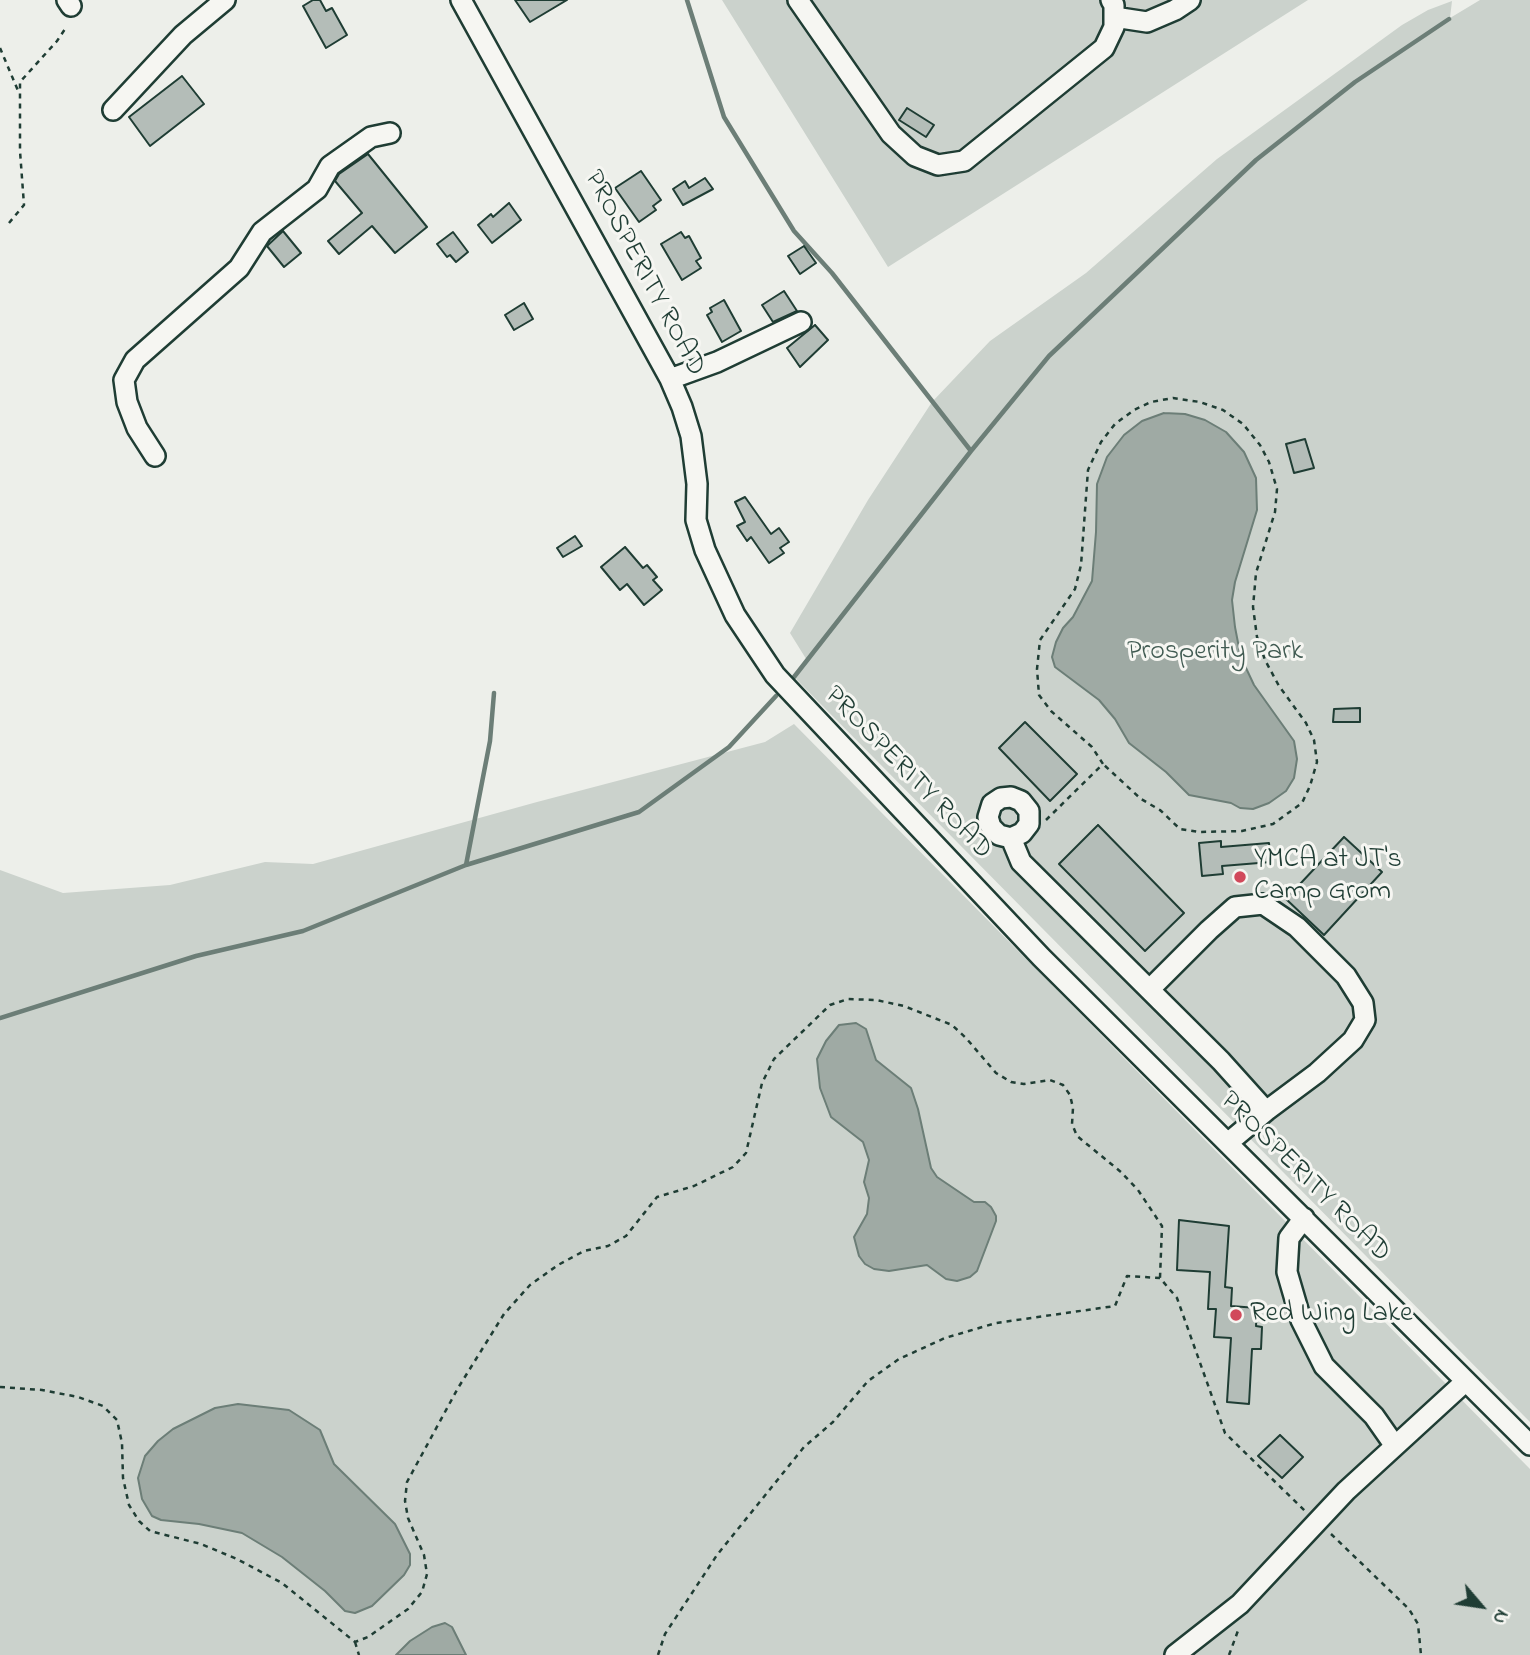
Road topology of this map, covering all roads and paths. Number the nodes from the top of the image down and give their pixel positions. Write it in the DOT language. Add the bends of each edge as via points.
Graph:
graph roads {
  1 [pos="225,0"];
  2 [pos="461,0"];
  3 [pos="798,0"];
  4 [pos="1190,0"];
  5 [pos="1113,8"];
  6 [pos="1164,8"];
  7 [pos="65,29"];
  8 [pos="0,48"];
  9 [pos="20,95"];
  10 [pos="113,110"];
  11 [pos="390,133"];
  12 [pos="9,223"];
  13 [pos="801,322"];
  14 [pos="670,379"];
  15 [pos="155,456"];
  16 [pos="1103,764"];
  17 [pos="1029,824"];
  18 [pos="1011,838"];
  19 [pos="1150,989"];
  20 [pos="1266,1111"];
  21 [pos="1228,1142"];
  22 [pos="1304,1218"];
  23 [pos="1160,1278"];
  24 [pos="1466,1381"];
  25 [pos="0,1387"];
  26 [pos="1530,1445"];
  27 [pos="1395,1446"];
  28 [pos="1317,1522"];
  29 [pos="355,1642"];
  30 [pos="359,1655"];
  31 [pos="658,1655"];
  32 [pos="1175,1655"];
  33 [pos="1421,1655"];
  1 -- 10 [label="street" via="183,35"];
  2 -- 14 [label="street, PROSPERITY ROAD"];
  3 -- 5 [label="street" via="891,134 915,156 938,165 964,161 1104,48 1114,27"];
  4 -- 6 [label="street"];
  5 -- 6 [label="street" via="1147,22"];
  7 -- 9 [label="path" via="20,82"];
  8 -- 9 [label="path"];
  9 -- 12 [label="path" via="24,205"];
  11 -- 15 [label="street" via="371,137 330,166 317,189 261,232 239,268 135,360 124,380 127,402"];
  13 -- 14 [label="street"];
  14 -- 21 [label="street, PROSPERITY ROAD" via="691,436 696,520 705,550 735,615 775,675 1041,957"];
  16 -- 16 [label="path" via="1040,695 1040,640 1075,589 1088,470 1101,442 1115,425 1151,402 1173,398 1200,402 1223,410 1242,424 1269,462 1277,489 1275,512 1256,573 1253,607 1257,637 1279,686 1306,723 1317,762 1302,803 1273,824 1242,831 1200,832 1181,828"];
  16 -- 17 [label="path" via="1046,820"];
  17 -- 18 [label="street"];
  17 -- 18 [label="street" via="1029,811 1021,801 1001,798 992,804 990,827"];
  18 -- 19 [label="street" via="1021,862"];
  19 -- 20 [label="street"];
  19 -- 20 [label="street" via="1235,907 1264,904 1297,927 1346,976 1363,1003 1365,1020 1335,1057"];
  20 -- 21 [label="street"];
  21 -- 22 [label="street, PROSPERITY ROAD"];
  22 -- 24 [label="street, PROSPERITY ROAD"];
  22 -- 27 [label="street" via="1289,1238 1287,1272 1301,1320 1324,1366 1374,1416"];
  23 -- 28 [label="path" via="1177,1298 1225,1433"];
  23 -- 29 [label="path" via="1162,1226 1138,1190 1077,1136 1070,1095 1063,1085 1050,1080 1011,1082 996,1073 951,1025 904,1006 848,999 830,1005 775,1059 762,1083 746,1153 733,1167 657,1197 626,1236 558,1265 530,1285 504,1314 407,1482 408,1518 427,1574 422,1592 408,1609"];
  23 -- 31 [label="path" via="1127,1276 1115,1306 996,1323 945,1338 899,1359 868,1381 804,1447 717,1555 665,1634"];
  24 -- 26 [label="street, PROSPERITY ROAD"];
  24 -- 27 [label="street"];
  25 -- 29 [label="path" via="42,1390 103,1406 117,1420 123,1478 129,1505 139,1521 150,1531 201,1544 282,1583"];
  27 -- 28 [label="street"];
  28 -- 32 [label="street" via="1240,1604"];
  28 -- 33 [label="path" via="1409,1609 1419,1624"];
  29 -- 30 [label="path"];
}
